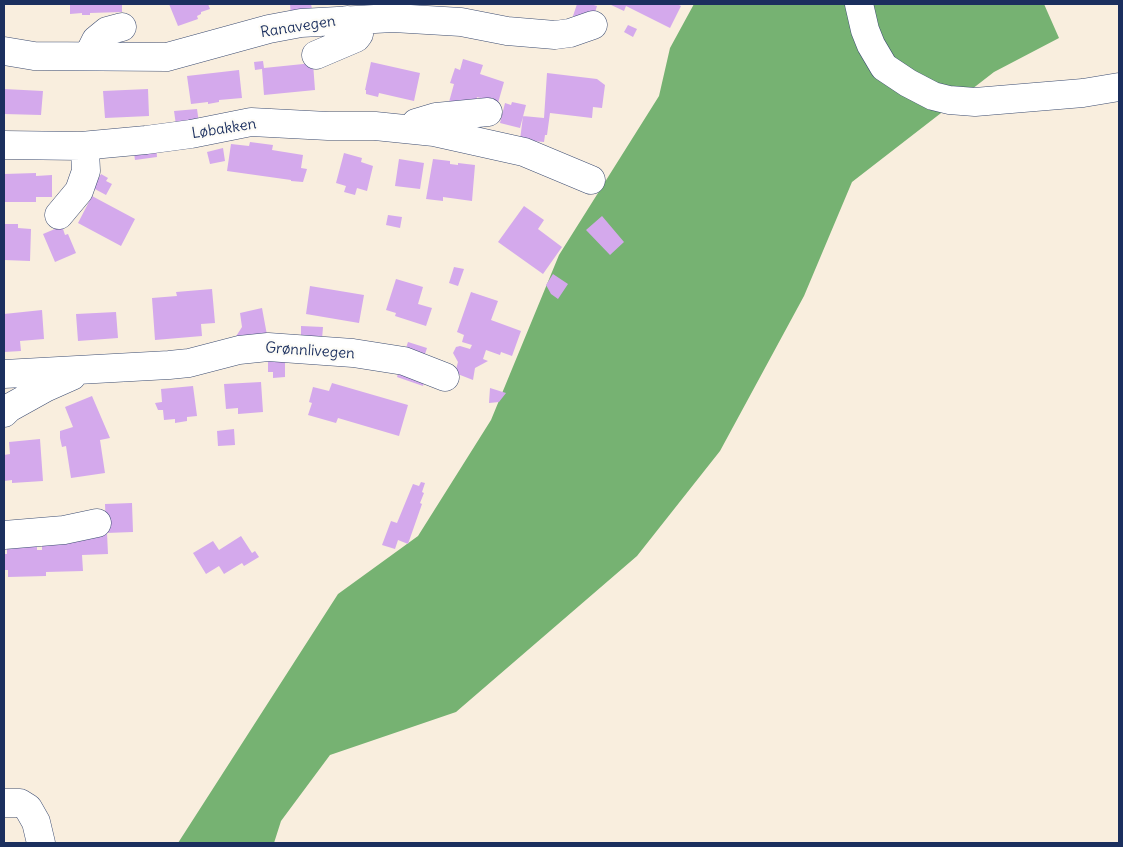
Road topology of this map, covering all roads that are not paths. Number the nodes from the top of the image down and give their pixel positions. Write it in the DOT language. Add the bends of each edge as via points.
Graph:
graph roads {
  1 [pos="859,4"];
  2 [pos="347,20"];
  3 [pos="593,25"];
  4 [pos="122,27"];
  5 [pos="4,51"];
  6 [pos="316,55"];
  7 [pos="88,56"];
  8 [pos="1119,87"];
  9 [pos="488,112"];
  10 [pos="398,128"];
  11 [pos="4,145"];
  12 [pos="81,146"];
  13 [pos="591,180"];
  14 [pos="59,215"];
  15 [pos="83,371"];
  16 [pos="4,374"];
  17 [pos="445,377"];
  18 [pos="4,413"];
  19 [pos="97,523"];
  20 [pos="4,535"];
  21 [pos="4,803"];
  22 [pos="41,843"];
  1 -- 8 [label="street" via="864,30 884,67 933,96 975,102"];
  2 -- 3 [label="street, Ranavegen" via="443,20 555,35 570,34"];
  2 -- 6 [label="street" via="360,27 356,38"];
  2 -- 7 [label="street, Ranavegen" via="269,29 167,57"];
  4 -- 7 [label="street" via="107,31 96,40"];
  5 -- 7 [label="street, Ranavegen" via="34,56"];
  9 -- 10 [label="street, Løbakken" via="436,117"];
  10 -- 12 [label="street, Løbakken" via="251,122 191,134"];
  10 -- 13 [label="street, Løbakken" via="434,132 524,152"];
  11 -- 12 [label="street, Løbakken"];
  12 -- 14 [label="street" via="85,151 86,171 79,191"];
  15 -- 16 [label="street, Grønnlivegen"];
  15 -- 17 [label="street, Grønnlivegen" via="183,364 239,350 268,347 404,361"];
  15 -- 18 [label="street, Grønnlivegen" via="45,388"];
  19 -- 20 [label="street" via="64,530"];
  21 -- 22 [label="street" via="20,803 28,808 36,822"];
}
